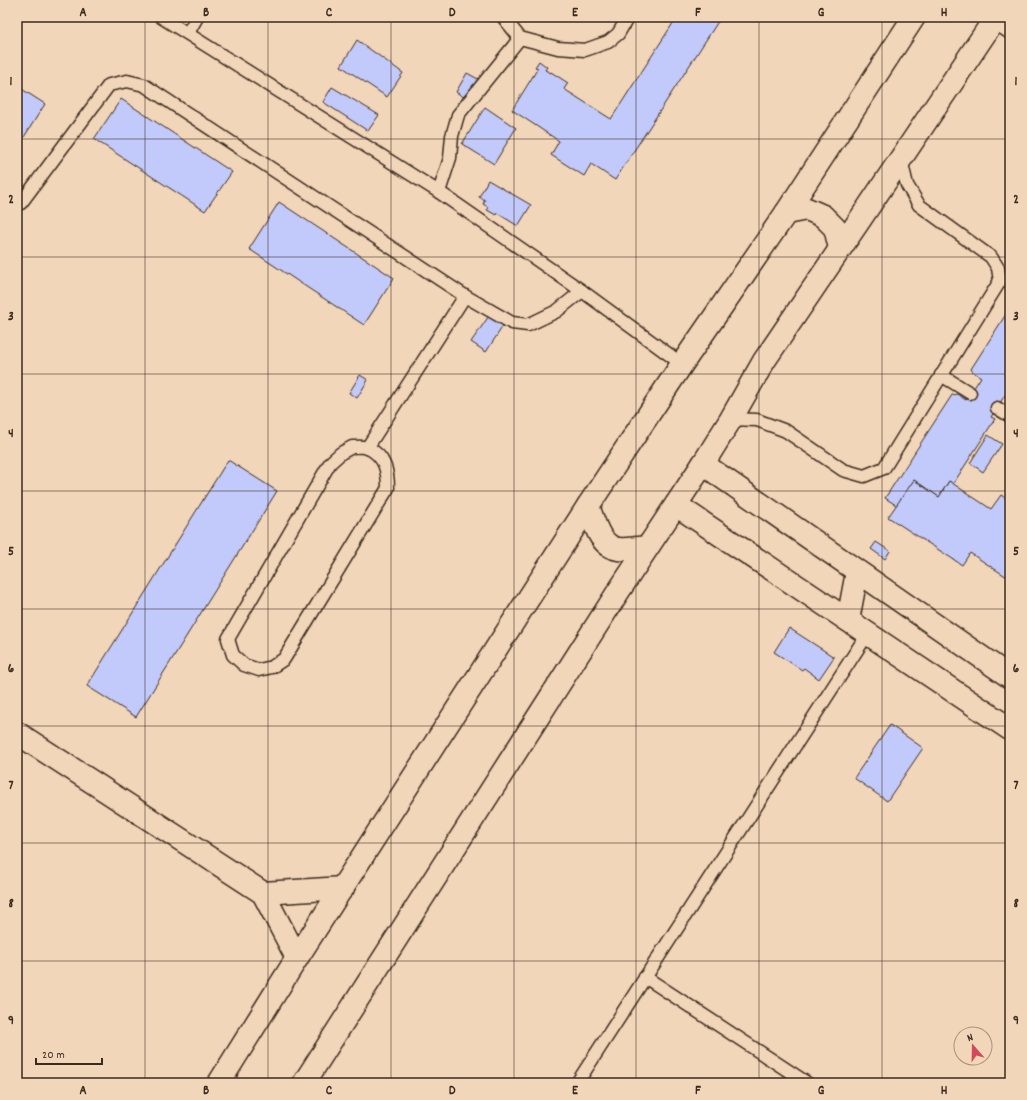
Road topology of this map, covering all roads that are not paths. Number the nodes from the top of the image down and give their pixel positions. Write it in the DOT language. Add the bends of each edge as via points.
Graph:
graph roads {
  1 [pos="160,17"];
  2 [pos="197,17"];
  3 [pos="503,17"];
  4 [pos="628,17"];
  5 [pos="914,17"];
  6 [pos="1000,24"];
  7 [pos="188,33"];
  8 [pos="520,38"];
  9 [pos="901,160"];
  10 [pos="439,192"];
  11 [pos="21,204"];
  12 [pos="786,214"];
  13 [pos="840,248"];
  14 [pos="582,291"];
  15 [pos="465,296"];
  16 [pos="682,364"];
  17 [pos="941,375"];
  18 [pos="970,393"];
  19 [pos="996,408"];
  20 [pos="1010,416"];
  21 [pos="731,419"];
  22 [pos="367,448"];
  23 [pos="703,464"];
  24 [pos="676,505"];
  25 [pos="588,506"];
  26 [pos="647,547"];
  27 [pos="857,572"];
  28 [pos="848,620"];
  29 [pos="868,633"];
  30 [pos="1010,677"];
  31 [pos="1010,729"];
  32 [pos="17,733"];
  33 [pos="343,888"];
  34 [pos="263,893"];
  35 [pos="298,958"];
  36 [pos="645,977"];
  37 [pos="219,1083"];
  38 [pos="304,1083"];
  39 [pos="577,1083"];
  40 [pos="807,1083"];
  1 -- 7 [label="lane"];
  2 -- 7 [label="lane"];
  3 -- 8 [label="lane"];
  4 -- 8 [label="lane" via="618,34 608,42 585,50 558,48"];
  5 -- 12 [label="street"];
  6 -- 9 [label="street"];
  7 -- 10 [label="lane"];
  8 -- 10 [label="lane" via="458,115 452,136 450,158"];
  9 -- 13 [label="street"];
  9 -- 17 [label="lane" via="907,185 919,205 991,257 998,268 1000,281"];
  10 -- 14 [label="lane"];
  11 -- 15 [label="lane" via="109,85 127,81 144,85"];
  12 -- 13 [label="street" via="807,209 823,216 835,228"];
  12 -- 16 [label="street"];
  13 -- 21 [label="street" via="764,361"];
  14 -- 15 [label="lane" via="557,311 528,325 512,323"];
  14 -- 16 [label="lane"];
  15 -- 22 [label="lane"];
  16 -- 25 [label="street"];
  17 -- 18 [label="lane"];
  17 -- 21 [label="lane" via="884,468 864,476 843,470 786,431 757,420"];
  19 -- 20 [label="lane"];
  21 -- 23 [label="street"];
  22 -- 22 [label="lane" via="378,455 386,466 388,488 284,659 272,667 259,670 244,665 233,655 228,639 330,463 352,447"];
  23 -- 24 [label="street"];
  23 -- 27 [label="street"];
  24 -- 26 [label="street"];
  24 -- 28 [label="street"];
  25 -- 26 [label="street" via="598,533 605,543 617,549"];
  25 -- 33 [label="street"];
  26 -- 38 [label="street"];
  27 -- 28 [label="street"];
  27 -- 30 [label="street"];
  28 -- 29 [label="street"];
  29 -- 31 [label="street"];
  29 -- 36 [label="lane"];
  32 -- 34 [label="street"];
  33 -- 34 [label="street"];
  33 -- 35 [label="street"];
  34 -- 35 [label="street"];
  35 -- 37 [label="street"];
  36 -- 39 [label="lane"];
  36 -- 40 [label="lane"];
}
